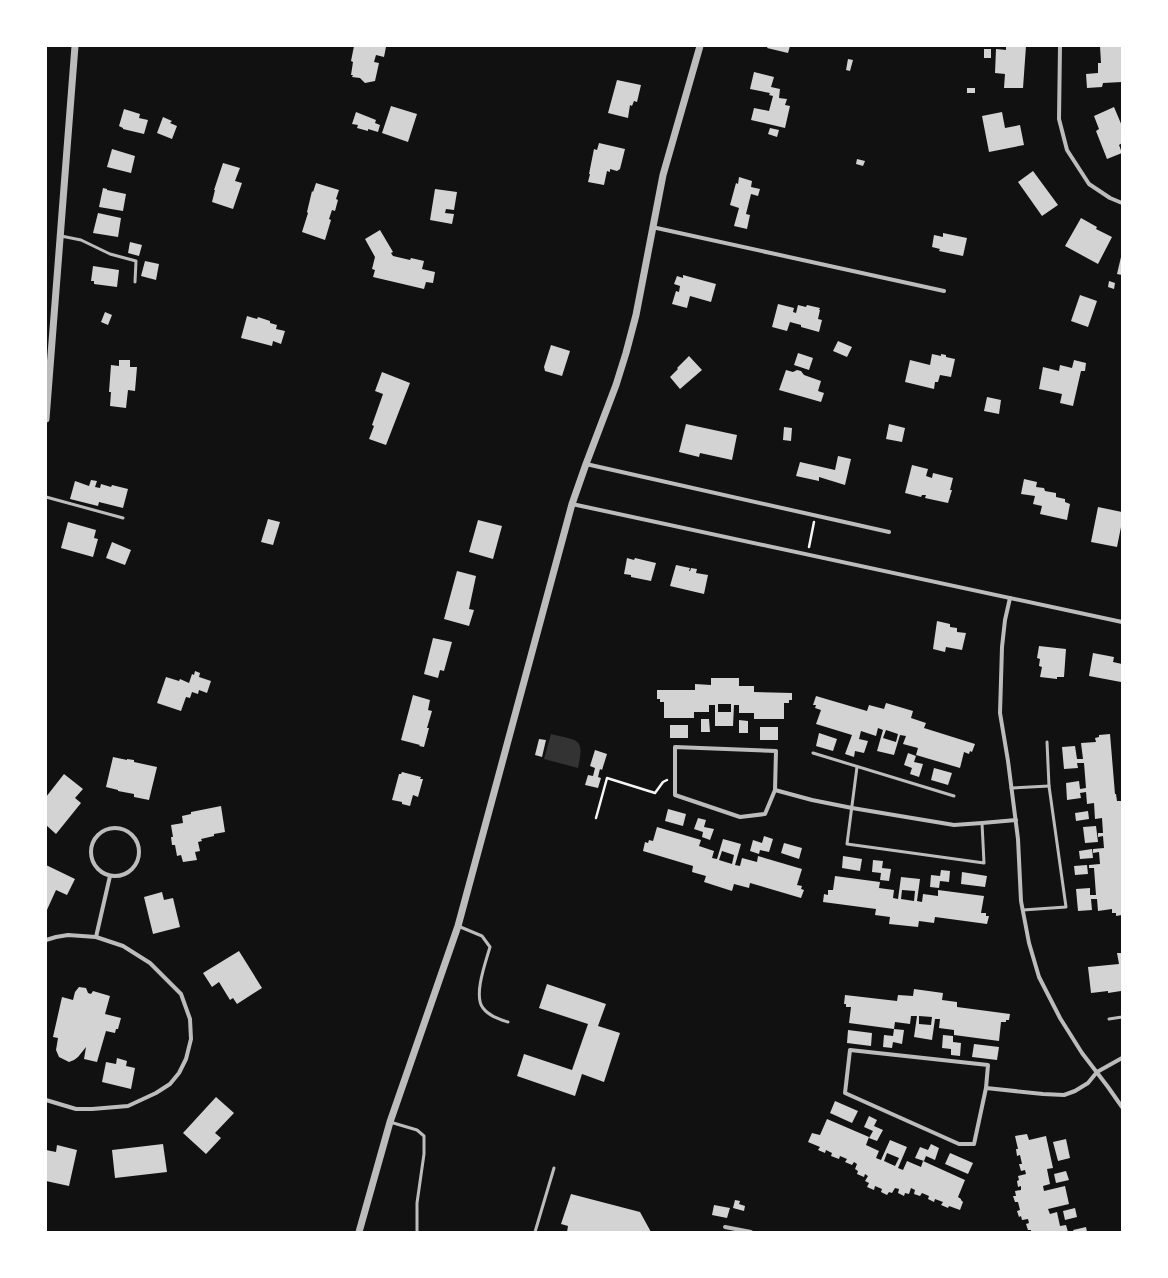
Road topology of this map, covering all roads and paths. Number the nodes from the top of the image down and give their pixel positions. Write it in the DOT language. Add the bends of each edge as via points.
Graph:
graph roads {
  1 [pos="75,46"];
  2 [pos="700,46"];
  3 [pos="1060,46"];
  4 [pos="1122,203"];
  5 [pos="652,227"];
  6 [pos="61,236"];
  7 [pos="136,282"];
  8 [pos="944,291"];
  9 [pos="50,328"];
  10 [pos="46,419"];
  11 [pos="586,464"];
  12 [pos="46,497"];
  13 [pos="572,504"];
  14 [pos="815,516"];
  15 [pos="123,518"];
  16 [pos="889,532"];
  17 [pos="807,554"];
  18 [pos="1010,598"];
  19 [pos="1122,622"];
  20 [pos="1046,742"];
  21 [pos="813,753"];
  22 [pos="856,767"];
  23 [pos="675,778"];
  24 [pos="1049,786"];
  25 [pos="1011,788"];
  26 [pos="775,790"];
  27 [pos="954,796"];
  28 [pos="852,808"];
  29 [pos="596,818"];
  30 [pos="1016,820"];
  31 [pos="982,823"];
  32 [pos="110,876"];
  33 [pos="1023,910"];
  34 [pos="458,926"];
  35 [pos="96,937"];
  36 [pos="46,940"];
  37 [pos="1122,1017"];
  38 [pos="1109,1019"];
  39 [pos="508,1022"];
  40 [pos="1122,1058"];
  41 [pos="1096,1072"];
  42 [pos="986,1088"];
  43 [pos="46,1100"];
  44 [pos="1122,1108"];
  45 [pos="390,1122"];
  46 [pos="554,1168"];
  47 [pos="725,1227"];
  48 [pos="359,1232"];
  49 [pos="417,1232"];
  50 [pos="535,1232"];
  51 [pos="750,1232"];
  1 -- 6 [label="street"];
  2 -- 5 [label="street" via="663,175"];
  3 -- 4 [label="street" via="1059,119 1067,150 1089,184"];
  5 -- 8 [label="street"];
  5 -- 11 [label="street" via="636,315 626,353"];
  6 -- 7 [label="lane" via="80,240 110,254 136,261"];
  6 -- 9 [label="street"];
  9 -- 10 [label="street"];
  11 -- 13 [label="street"];
  11 -- 14 [label="street"];
  12 -- 15 [label="lane"];
  13 -- 17 [label="street"];
  13 -- 34 [label="street"];
  14 -- 16 [label="street"];
  14 -- 17 [label="path"];
  17 -- 18 [label="street"];
  18 -- 19 [label="street"];
  18 -- 25 [label="street" via="1002,647 1000,712"];
  20 -- 24 [label="lane"];
  21 -- 22 [label="lane"];
  22 -- 27 [label="lane"];
  22 -- 28 [label="lane"];
  23 -- 26 [label="street" via="675,795 740,817 765,814"];
  23 -- 26 [label="street" via="675,747 776,751"];
  23 -- 29 [label="path" via="662,782 655,793 607,778"];
  24 -- 25 [label="lane"];
  24 -- 33 [label="lane" via="1066,907"];
  25 -- 30 [label="street"];
  26 -- 28 [label="street"];
  28 -- 31 [label="street" via="954,825"];
  28 -- 31 [label="lane" via="847,844 984,863"];
  30 -- 31 [label="street"];
  30 -- 33 [label="street"];
  32 -- 32 [label="street" via="126,874 132,870 139,856 139,848 134,837 117,828 102,832 92,845 91,853 97,868"];
  32 -- 35 [label="street"];
  33 -- 41 [label="street" via="1039,977 1060,1018"];
  34 -- 39 [label="lane" via="482,936 490,947 478,992 482,1008 495,1018"];
  34 -- 45 [label="street"];
  35 -- 36 [label="street" via="68,935"];
  35 -- 43 [label="street" via="123,946 150,963 181,994 190,1019 191,1039 186,1060 170,1084 128,1106 76,1109"];
  37 -- 38 [label="lane"];
  40 -- 41 [label="street"];
  41 -- 42 [label="street" via="1088,1083 1064,1095"];
  41 -- 44 [label="street"];
  42 -- 42 [label="street" via="988,1065 850,1050 845,1093 959,1144 974,1144"];
  45 -- 48 [label="street"];
  45 -- 49 [label="lane" via="417,1130 424,1136 417,1203"];
  46 -- 50 [label="lane"];
  47 -- 51 [label="street"];
}
